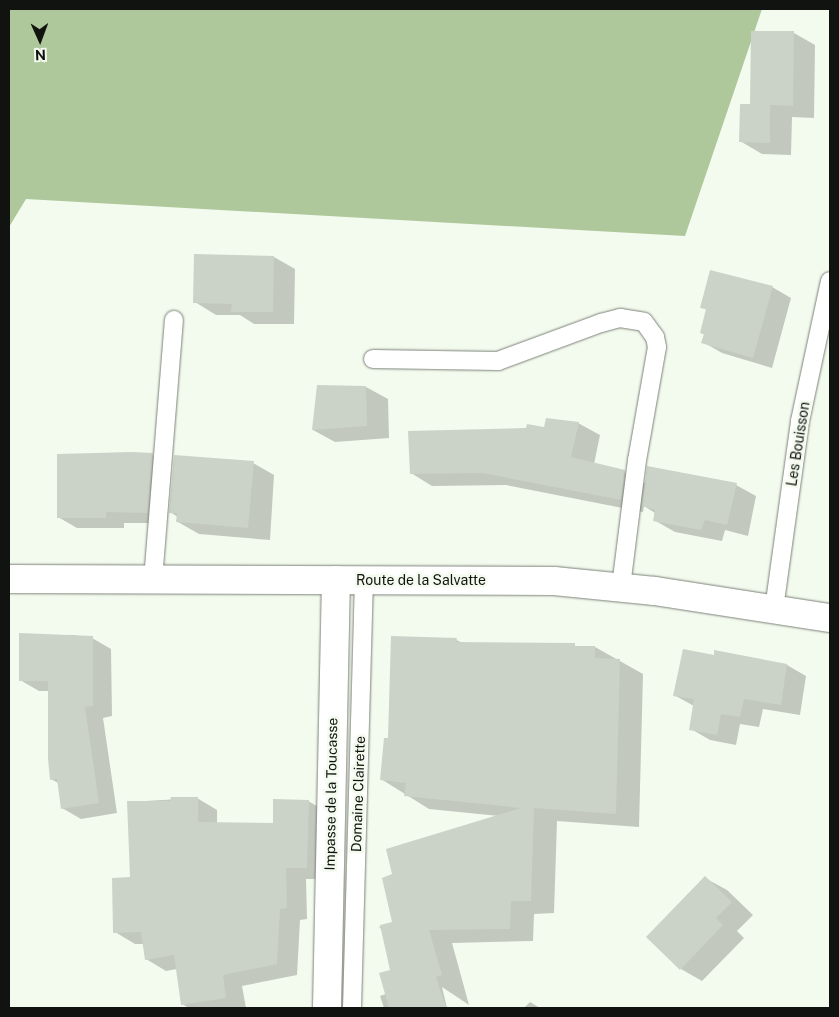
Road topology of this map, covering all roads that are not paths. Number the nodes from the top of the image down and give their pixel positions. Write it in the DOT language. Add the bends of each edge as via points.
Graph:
graph roads {
  1 [pos="830,281"];
  2 [pos="174,320"];
  3 [pos="373,359"];
  4 [pos="364,579"];
  5 [pos="9,580"];
  6 [pos="153,580"];
  7 [pos="336,580"];
  8 [pos="621,587"];
  9 [pos="774,609"];
  10 [pos="830,618"];
  11 [pos="327,1008"];
  12 [pos="352,1008"];
  1 -- 9 [label="lane, Les Bouisson" via="800,421"];
  2 -- 6 [label="lane"];
  3 -- 8 [label="lane" via="498,361 601,323 620,318 644,322 657,348 637,460"];
  4 -- 7 [label="street, Route de la Salvatte"];
  4 -- 8 [label="street, Route de la Salvatte" via="554,582"];
  4 -- 12 [label="lane, Domaine Clairette"];
  5 -- 6 [label="street, Route de la Salvatte"];
  6 -- 7 [label="street, Route de la Salvatte"];
  7 -- 11 [label="street, Impasse de la Toucasse"];
  8 -- 9 [label="street, Route de la Salvatte"];
  9 -- 10 [label="street, Route de la Salvatte"];
}
